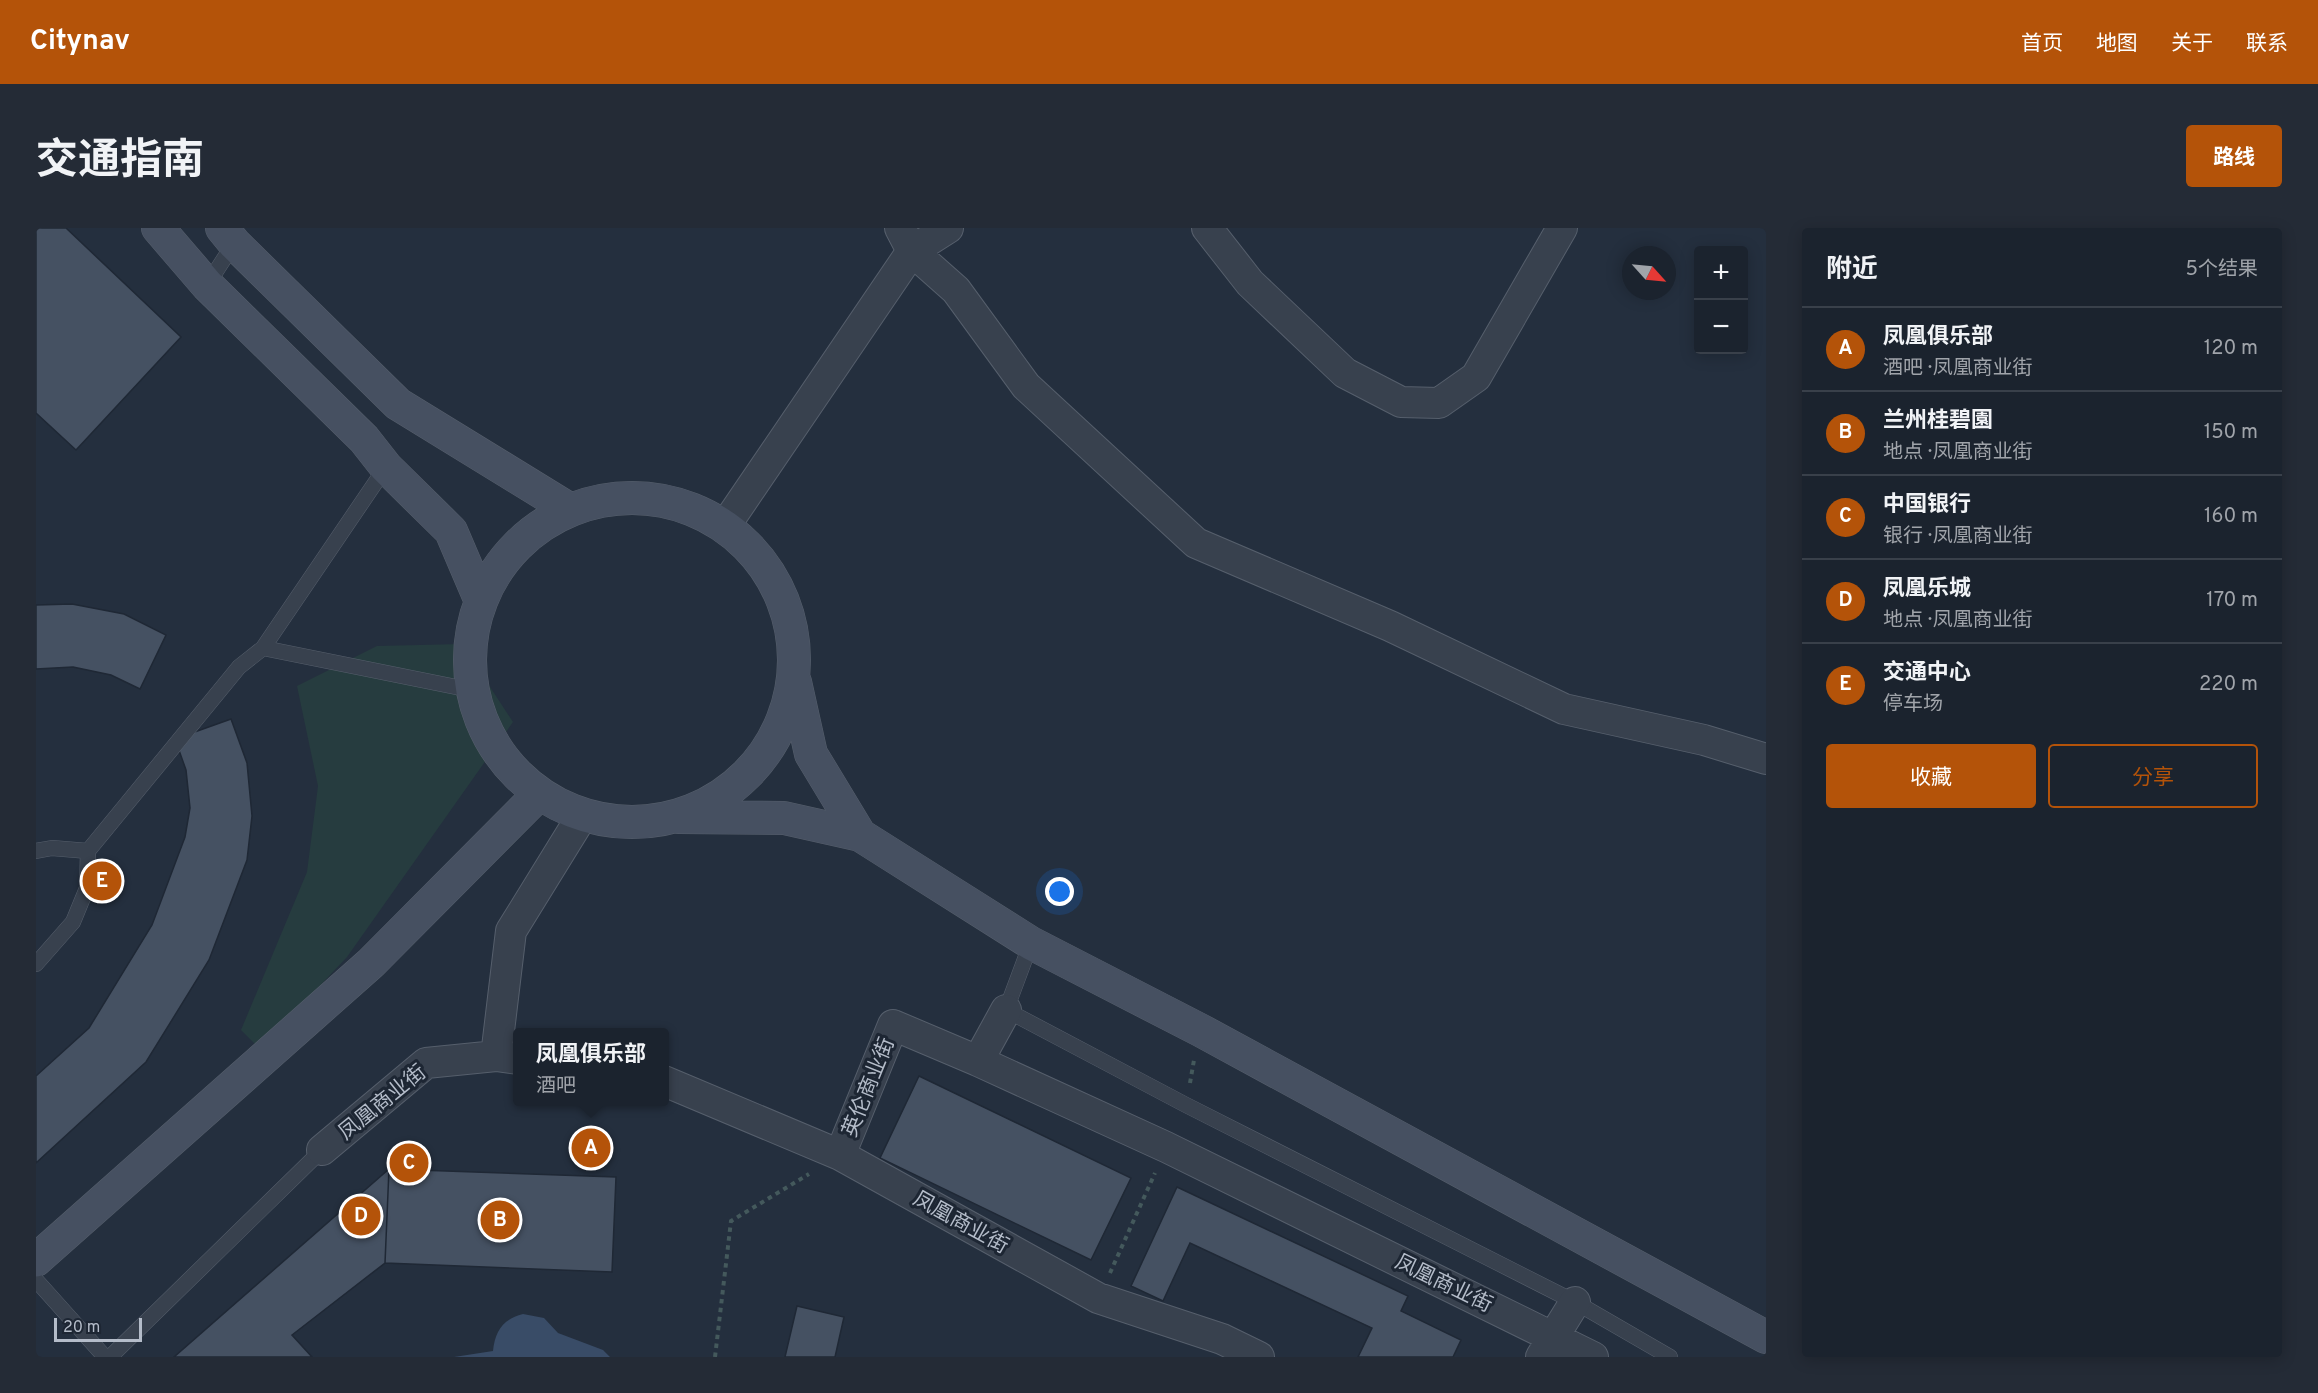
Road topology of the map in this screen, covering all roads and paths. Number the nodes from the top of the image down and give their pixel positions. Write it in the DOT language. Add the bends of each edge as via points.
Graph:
graph roads {
  1 [pos="158,228"];
  2 [pos="948,228"];
  3 [pos="1207,228"];
  4 [pos="1562,228"];
  5 [pos="232,233"];
  6 [pos="906,240"];
  7 [pos="207,285"];
  8 [pos="386,467"];
  9 [pos="569,509"];
  10 [pos="725,526"];
  11 [pos="480,599"];
  12 [pos="263,648"];
  13 [pos="794,676"];
  14 [pos="471,690"];
  15 [pos="1766,759"];
  16 [pos="538,795"];
  17 [pos="582,816"];
  18 [pos="679,817"];
  19 [pos="860,835"];
  20 [pos="36,851"];
  21 [pos="88,851"];
  22 [pos="1031,943"];
  23 [pos="36,964"];
  24 [pos="1006,1010"];
  25 [pos="507,1057"];
  26 [pos="978,1061"];
  27 [pos="669,1083"];
  28 [pos="322,1150"];
  29 [pos="840,1155"];
  30 [pos="36,1260"];
  31 [pos="36,1280"];
  32 [pos="1575,1302"];
  33 [pos="1766,1337"];
  34 [pos="1547,1347"];
  35 [pos="105,1357"];
  36 [pos="110,1357"];
  37 [pos="715,1357"];
  38 [pos="1259,1357"];
  39 [pos="1593,1357"];
  40 [pos="1670,1357"];
  1 -- 7 [label="main road"];
  2 -- 6 [label="street"];
  3 -- 4 [label="street" via="1250,283 1345,373 1401,402 1439,403 1476,377"];
  5 -- 7 [label="lane"];
  5 -- 9 [label="main road" via="398,404"];
  6 -- 10 [label="street"];
  6 -- 15 [label="street" via="956,290 1026,386 1196,543 1390,626 1564,709 1704,740"];
  7 -- 8 [label="main road" via="364,439"];
  8 -- 11 [label="main road" via="451,531"];
  8 -- 12 [label="lane"];
  9 -- 10 [label="main road" via="609,498 649,498 689,507"];
  9 -- 11 [label="main road" via="516,545 495,571"];
  10 -- 13 [label="main road" via="756,555 780,591 792,633"];
  11 -- 14 [label="main road" via="469,644"];
  12 -- 14 [label="lane"];
  12 -- 21 [label="lane" via="239,667"];
  13 -- 18 [label="main road" via="782,723 758,764 722,796"];
  13 -- 19 [label="main road" via="811,754"];
  14 -- 16 [label="main road" via="494,749"];
  16 -- 17 [label="main road"];
  16 -- 30 [label="main road" via="371,963"];
  17 -- 18 [label="main road" via="630,824"];
  17 -- 25 [label="street" via="511,931"];
  18 -- 19 [label="main road" via="784,818"];
  19 -- 22 [label="main road"];
  20 -- 21 [label="lane"];
  21 -- 23 [label="lane" via="87,888 73,922"];
  22 -- 24 [label="lane"];
  22 -- 33 [label="main road"];
  24 -- 26 [label="street"];
  24 -- 32 [label="lane"];
  25 -- 28 [label="street, 凤凰商业街" via="426,1063"];
  26 -- 29 [label="street, 英伦商业街" via="893,1025"];
  26 -- 34 [label="street, 凤凰商业街" via="1166,1147"];
  27 -- 29 [label="street, 凤凰商业街"];
  28 -- 36 [label="lane"];
  29 -- 37 [label="path" via="731,1221"];
  29 -- 38 [label="street, 凤凰商业街" via="1098,1299 1222,1339"];
  31 -- 35 [label="lane"];
  32 -- 34 [label="street"];
  32 -- 40 [label="lane"];
  34 -- 39 [label="street, 凤凰商业街"];
}
